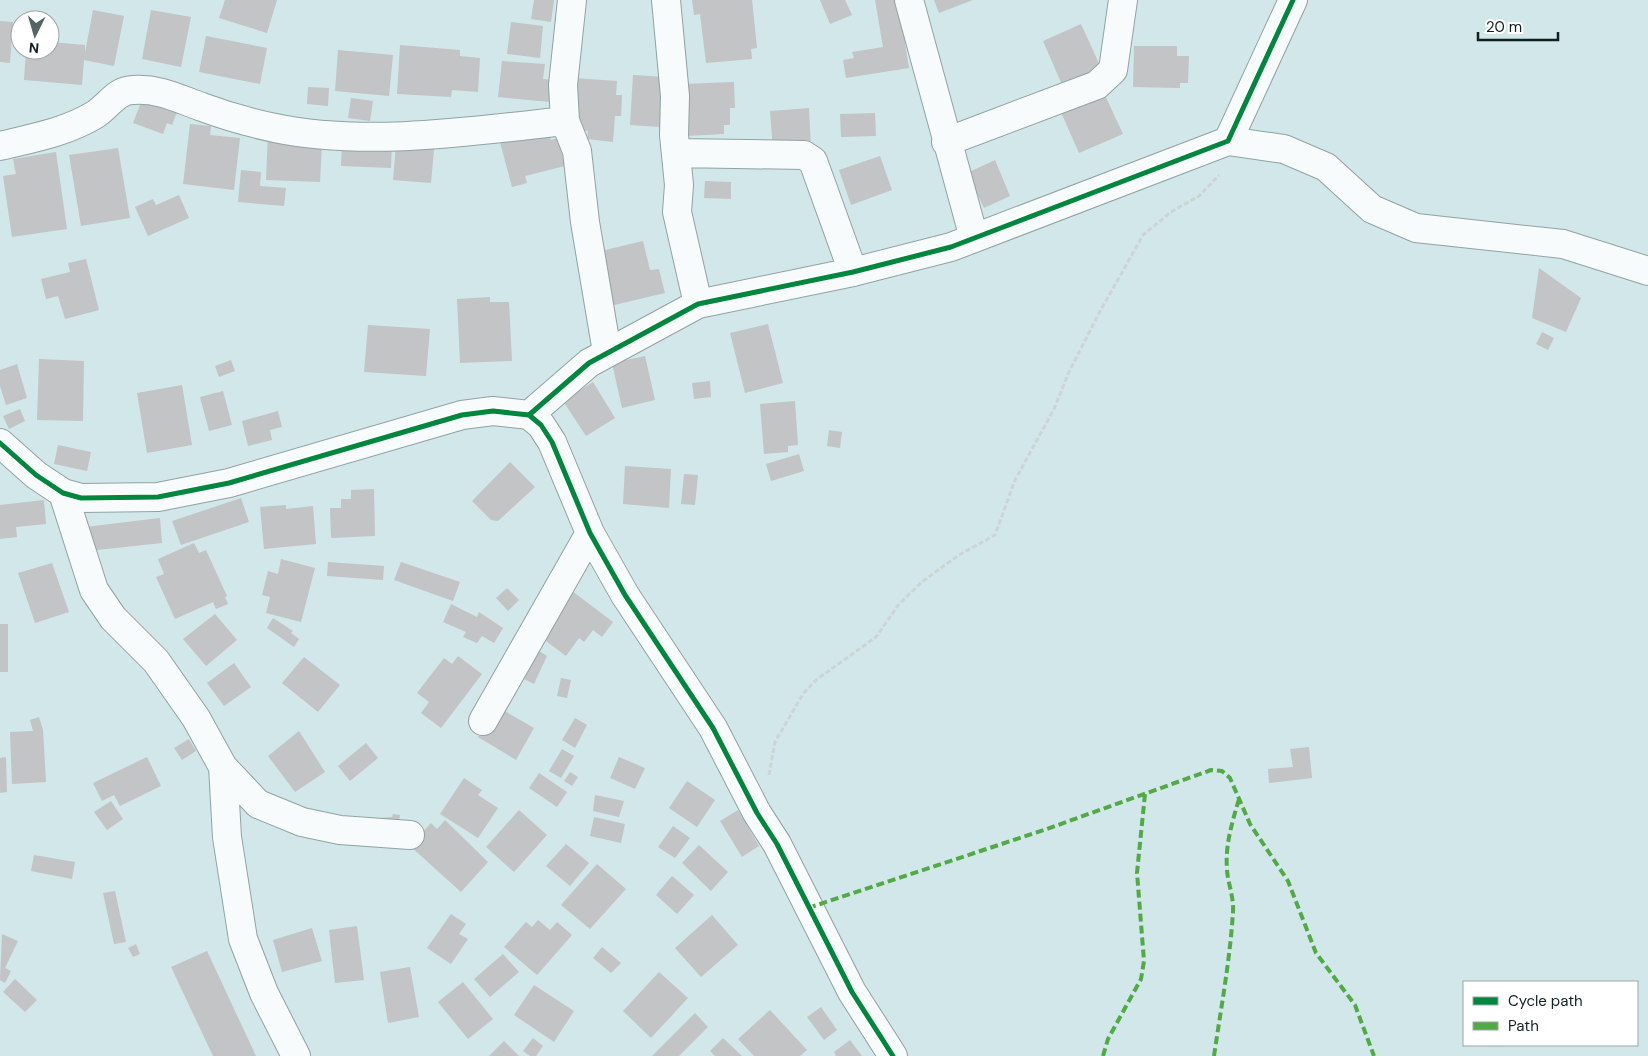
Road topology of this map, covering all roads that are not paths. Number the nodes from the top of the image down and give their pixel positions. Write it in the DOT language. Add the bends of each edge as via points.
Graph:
graph roads {
  1 [pos="572,0"];
  2 [pos="666,0"];
  3 [pos="909,0"];
  4 [pos="1123,0"];
  5 [pos="1293,0"];
  6 [pos="565,121"];
  7 [pos="1228,141"];
  8 [pos="946,142"];
  9 [pos="0,146"];
  10 [pos="676,153"];
  11 [pos="974,238"];
  12 [pos="1648,271"];
  13 [pos="853,272"];
  14 [pos="698,304"];
  15 [pos="607,352"];
  16 [pos="529,415"];
  17 [pos="0,444"];
  18 [pos="63,493"];
  19 [pos="590,533"];
  20 [pos="483,722"];
  21 [pos="223,767"];
  22 [pos="410,835"];
  23 [pos="296,1056"];
  24 [pos="893,1056"];
  1 -- 6 [label="street" via="563,85"];
  2 -- 10 [label="street" via="675,96"];
  3 -- 8 [label="street"];
  4 -- 8 [label="street" via="1113,70 1097,85"];
  5 -- 7 [label="street"];
  6 -- 9 [label="street" via="434,135 328,135 276,128 203,108 164,92 132,89 115,96 97,113 54,133"];
  6 -- 15 [label="street" via="577,151 585,222"];
  7 -- 11 [label="street"];
  7 -- 12 [label="street" via="1284,149 1326,167 1372,209 1416,228 1563,244"];
  8 -- 11 [label="street"];
  10 -- 13 [label="street" via="804,155 813,161"];
  10 -- 14 [label="street" via="677,212"];
  11 -- 13 [label="street"];
  13 -- 14 [label="street"];
  14 -- 15 [label="street"];
  15 -- 16 [label="street" via="589,363"];
  16 -- 18 [label="street" via="493,411 462,415 229,483 158,496 81,498"];
  16 -- 19 [label="street" via="552,442"];
  17 -- 18 [label="street"];
  18 -- 21 [label="street" via="94,590 113,618 156,661 196,718"];
  19 -- 20 [label="street"];
  19 -- 24 [label="street" via="625,595 713,728 852,992"];
  21 -- 22 [label="street" via="258,804 302,822 340,830"];
  21 -- 23 [label="street" via="227,837 243,940 264,993"];
}
